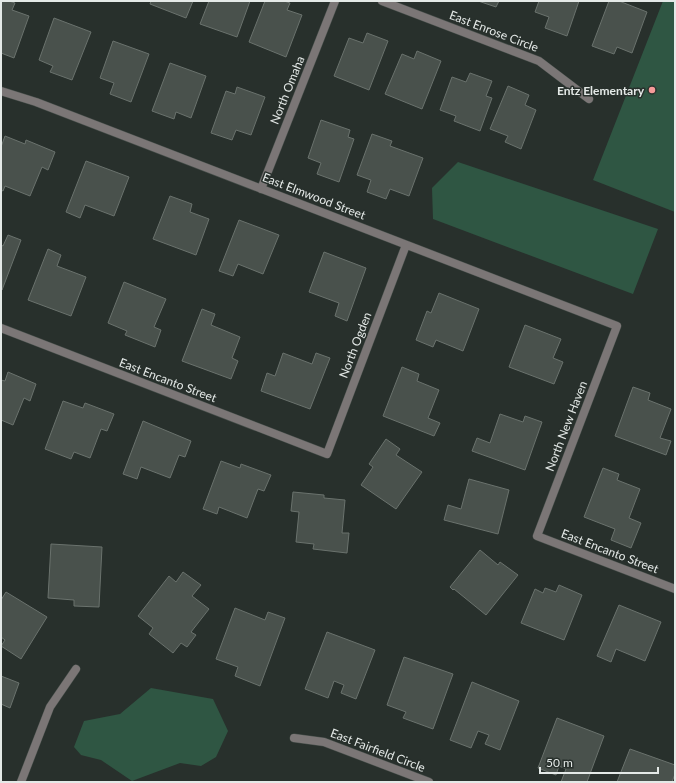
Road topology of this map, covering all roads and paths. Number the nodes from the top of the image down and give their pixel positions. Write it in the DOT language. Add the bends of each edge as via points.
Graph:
graph roads {
  1 [pos="335,1"];
  2 [pos="382,1"];
  3 [pos="1,92"];
  4 [pos="589,99"];
  5 [pos="261,189"];
  6 [pos="406,245"];
  7 [pos="617,326"];
  8 [pos="1,328"];
  9 [pos="327,454"];
  10 [pos="537,536"];
  11 [pos="675,589"];
  12 [pos="76,669"];
  13 [pos="294,738"];
  14 [pos="21,782"];
  15 [pos="429,782"];
  1 -- 5 [label="street, North Omaha"];
  2 -- 4 [label="street, East Enrose Circle" via="538,61"];
  3 -- 5 [label="street, East Elmwood Street" via="36,102"];
  5 -- 6 [label="street, East Elmwood Street"];
  6 -- 7 [label="street, East Elmwood Street"];
  6 -- 9 [label="street, North Ogden"];
  7 -- 10 [label="street, North New Haven"];
  8 -- 9 [label="street, East Encanto Street"];
  10 -- 11 [label="street, East Encanto Street"];
  12 -- 14 [label="street" via="50,707"];
  13 -- 15 [label="street, East Fairfield Circle" via="324,742"];
}
